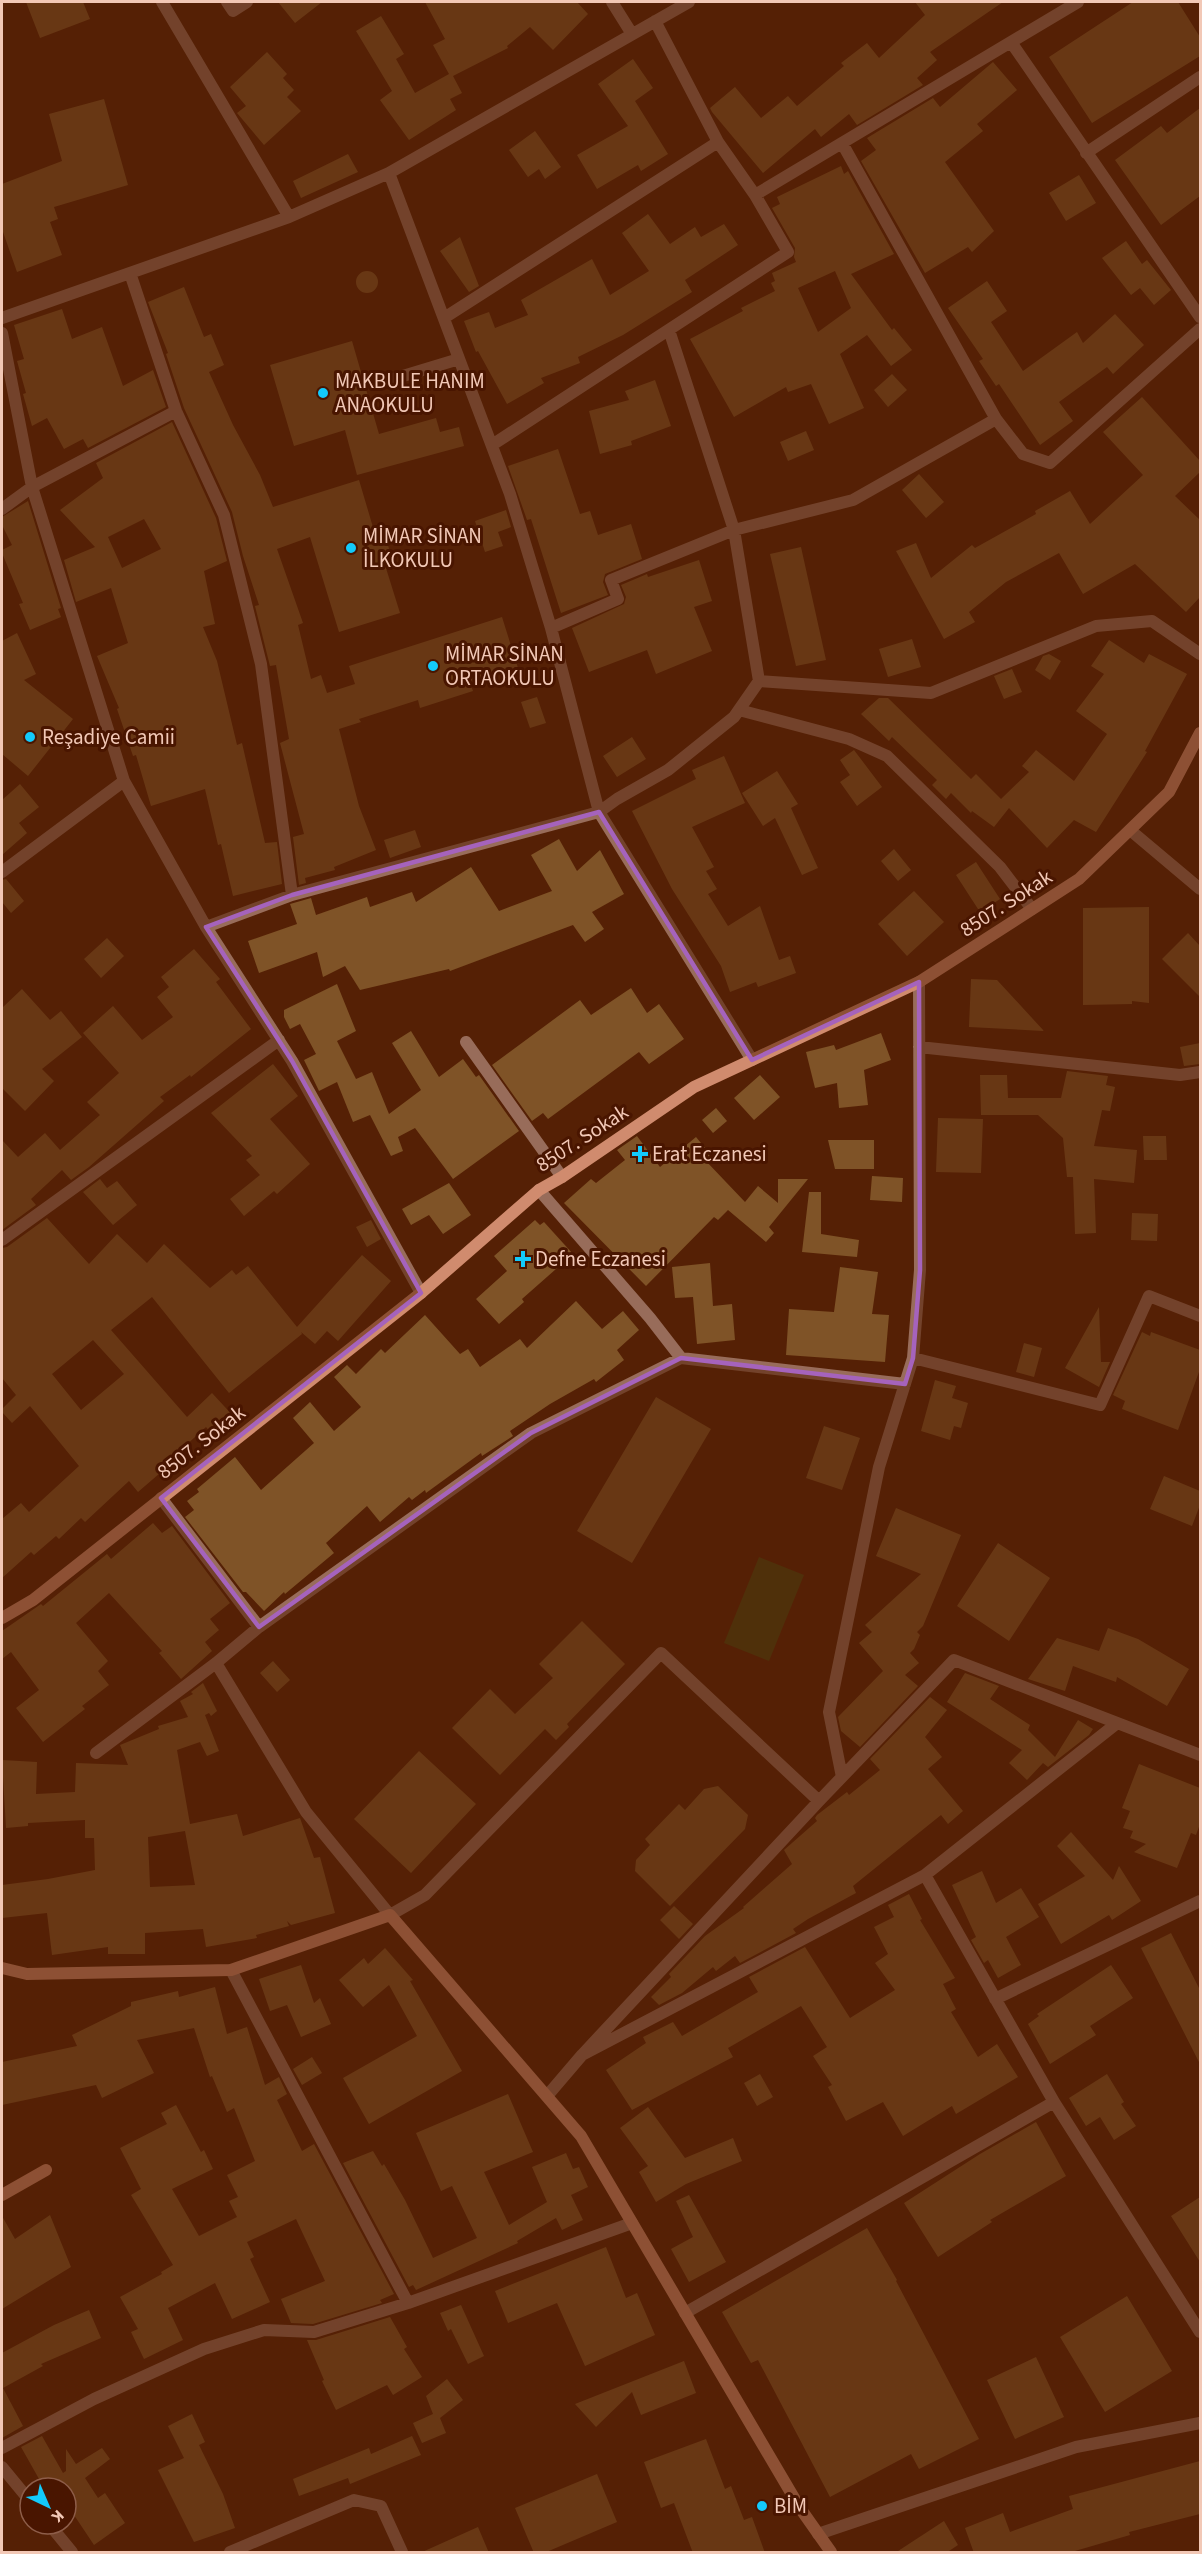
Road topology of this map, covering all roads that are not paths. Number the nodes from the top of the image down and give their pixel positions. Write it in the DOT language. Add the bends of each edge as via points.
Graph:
graph roads {
  1 [pos="162,2"];
  2 [pos="228,2"];
  3 [pos="247,2"];
  4 [pos="612,2"];
  5 [pos="689,2"];
  6 [pos="1078,2"];
  7 [pos="655,21"];
  8 [pos="632,34"];
  9 [pos="1011,42"];
  10 [pos="1200,77"];
  11 [pos="718,142"];
  12 [pos="842,143"];
  13 [pos="1086,153"];
  14 [pos="389,173"];
  15 [pos="755,195"];
  16 [pos="289,217"];
  17 [pos="130,273"];
  18 [pos="1200,317"];
  19 [pos="2,318"];
  20 [pos="444,318"];
  21 [pos="1200,328"];
  22 [pos="669,330"];
  23 [pos="2,333"];
  24 [pos="459,359"];
  25 [pos="393,379"];
  26 [pos="176,411"];
  27 [pos="996,419"];
  28 [pos="492,445"];
  29 [pos="32,487"];
  30 [pos="2,509"];
  31 [pos="734,530"];
  32 [pos="551,628"];
  33 [pos="1200,654"];
  34 [pos="759,681"];
  35 [pos="739,710"];
  36 [pos="1200,734"];
  37 [pos="124,781"];
  38 [pos="599,812"];
  39 [pos="1130,830"];
  40 [pos="2,872"];
  41 [pos="1200,889"];
  42 [pos="292,895"];
  43 [pos="1032,909"];
  44 [pos="206,927"];
  45 [pos="919,982"];
  46 [pos="279,1040"];
  47 [pos="466,1042"];
  48 [pos="919,1047"];
  49 [pos="752,1060"];
  50 [pos="1200,1072"];
  51 [pos="562,1177"];
  52 [pos="539,1190"];
  53 [pos="2,1240"];
  54 [pos="421,1293"];
  55 [pos="1200,1316"];
  56 [pos="681,1358"];
  57 [pos="913,1358"];
  58 [pos="905,1384"];
  59 [pos="161,1498"];
  60 [pos="2,1618"];
  61 [pos="259,1627"];
  62 [pos="216,1663"];
  63 [pos="1116,1724"];
  64 [pos="96,1753"];
  65 [pos="1200,1755"];
  66 [pos="842,1777"];
  67 [pos="819,1800"];
  68 [pos="925,1875"];
  69 [pos="1200,1901"];
  70 [pos="390,1915"];
  71 [pos="2,1968"];
  72 [pos="231,1970"];
  73 [pos="995,1999"];
  74 [pos="582,2055"];
  75 [pos="547,2096"];
  76 [pos="1054,2102"];
  77 [pos="46,2170"];
  78 [pos="2,2195"];
  79 [pos="632,2223"];
  80 [pos="408,2302"];
  81 [pos="685,2313"];
  82 [pos="1200,2332"];
  83 [pos="1200,2423"];
  84 [pos="2,2448"];
  85 [pos="2,2467"];
  86 [pos="18,2486"];
  87 [pos="818,2534"];
  88 [pos="58,2536"];
  89 [pos="72,2553"];
  90 [pos="230,2553"];
  91 [pos="402,2553"];
  92 [pos="831,2553"];
  1 -- 16 [label="street"];
  2 -- 3 [label="street" via="232,11"];
  4 -- 8 [label="street"];
  5 -- 7 [label="street"];
  6 -- 9 [label="street"];
  7 -- 8 [label="street"];
  7 -- 11 [label="street"];
  8 -- 14 [label="street"];
  9 -- 12 [label="street"];
  9 -- 13 [label="street"];
  10 -- 13 [label="street"];
  11 -- 15 [label="street"];
  11 -- 20 [label="street"];
  12 -- 15 [label="street"];
  12 -- 27 [label="street"];
  13 -- 18 [label="street"];
  14 -- 16 [label="street"];
  14 -- 20 [label="street"];
  15 -- 22 [label="street" via="788,252"];
  16 -- 17 [label="street"];
  17 -- 19 [label="street"];
  17 -- 26 [label="street"];
  20 -- 24 [label="street"];
  21 -- 27 [label="street" via="1050,464 1023,454"];
  22 -- 28 [label="street"];
  22 -- 31 [label="street"];
  23 -- 29 [label="street"];
  24 -- 25 [label="street"];
  24 -- 28 [label="street"];
  26 -- 29 [label="street"];
  26 -- 42 [label="street" via="224,516 261,664"];
  27 -- 31 [label="street" via="853,500"];
  28 -- 32 [label="street"];
  29 -- 30 [label="street"];
  29 -- 37 [label="street"];
  31 -- 32 [label="street" via="611,580 618,599"];
  31 -- 34 [label="street"];
  32 -- 38 [label="street"];
  33 -- 34 [label="street" via="1152,621 1096,626 931,693"];
  34 -- 35 [label="street"];
  35 -- 38 [label="street" via="668,770"];
  35 -- 43 [label="street" via="849,739 887,756 1000,867"];
  36 -- 39 [label="street, 8507. Sokak" via="1169,792"];
  37 -- 40 [label="street"];
  37 -- 44 [label="street"];
  38 -- 42 [label="street"];
  38 -- 49 [label="street"];
  39 -- 41 [label="street"];
  39 -- 43 [label="street, 8507. Sokak" via="1079,879"];
  42 -- 44 [label="street"];
  43 -- 45 [label="street, 8507. Sokak"];
  44 -- 46 [label="street"];
  45 -- 48 [label="street"];
  45 -- 49 [label="street, 8507. Sokak"];
  46 -- 53 [label="street"];
  46 -- 54 [label="street"];
  47 -- 51 [label="street"];
  48 -- 50 [label="street" via="1180,1075"];
  48 -- 57 [label="street" via="920,1270"];
  49 -- 51 [label="street, 8507. Sokak" via="694,1087"];
  51 -- 52 [label="street, 8507. Sokak"];
  52 -- 54 [label="street, 8507. Sokak"];
  52 -- 56 [label="street"];
  54 -- 59 [label="street, 8507. Sokak"];
  55 -- 57 [label="street" via="1149,1296 1100,1405"];
  56 -- 58 [label="street"];
  56 -- 61 [label="street" via="531,1433"];
  57 -- 58 [label="street"];
  58 -- 66 [label="street" via="879,1467 829,1712"];
  59 -- 60 [label="street, 8507. Sokak" via="33,1600"];
  59 -- 61 [label="street"];
  61 -- 62 [label="street"];
  62 -- 64 [label="street"];
  62 -- 70 [label="street" via="306,1812"];
  63 -- 65 [label="street"];
  63 -- 66 [label="street" via="954,1660"];
  63 -- 68 [label="street"];
  66 -- 67 [label="street"];
  67 -- 70 [label="street" via="661,1653 425,1895"];
  67 -- 74 [label="street"];
  68 -- 73 [label="street"];
  68 -- 74 [label="street"];
  69 -- 73 [label="street"];
  70 -- 72 [label="street"];
  70 -- 75 [label="street"];
  71 -- 72 [label="street" via="27,1974"];
  72 -- 80 [label="street"];
  73 -- 76 [label="street"];
  74 -- 75 [label="street"];
  75 -- 79 [label="street" via="581,2136"];
  76 -- 81 [label="street"];
  76 -- 82 [label="street"];
  77 -- 78 [label="street"];
  79 -- 80 [label="street"];
  79 -- 81 [label="street"];
  80 -- 84 [label="street" via="314,2332 264,2330 204,2349 94,2399"];
  81 -- 87 [label="street"];
  83 -- 87 [label="street" via="1076,2447"];
  85 -- 86 [label="street"];
  87 -- 92 [label="street"];
  88 -- 89 [label="street"];
  90 -- 91 [label="street" via="354,2500 381,2506"];
}
